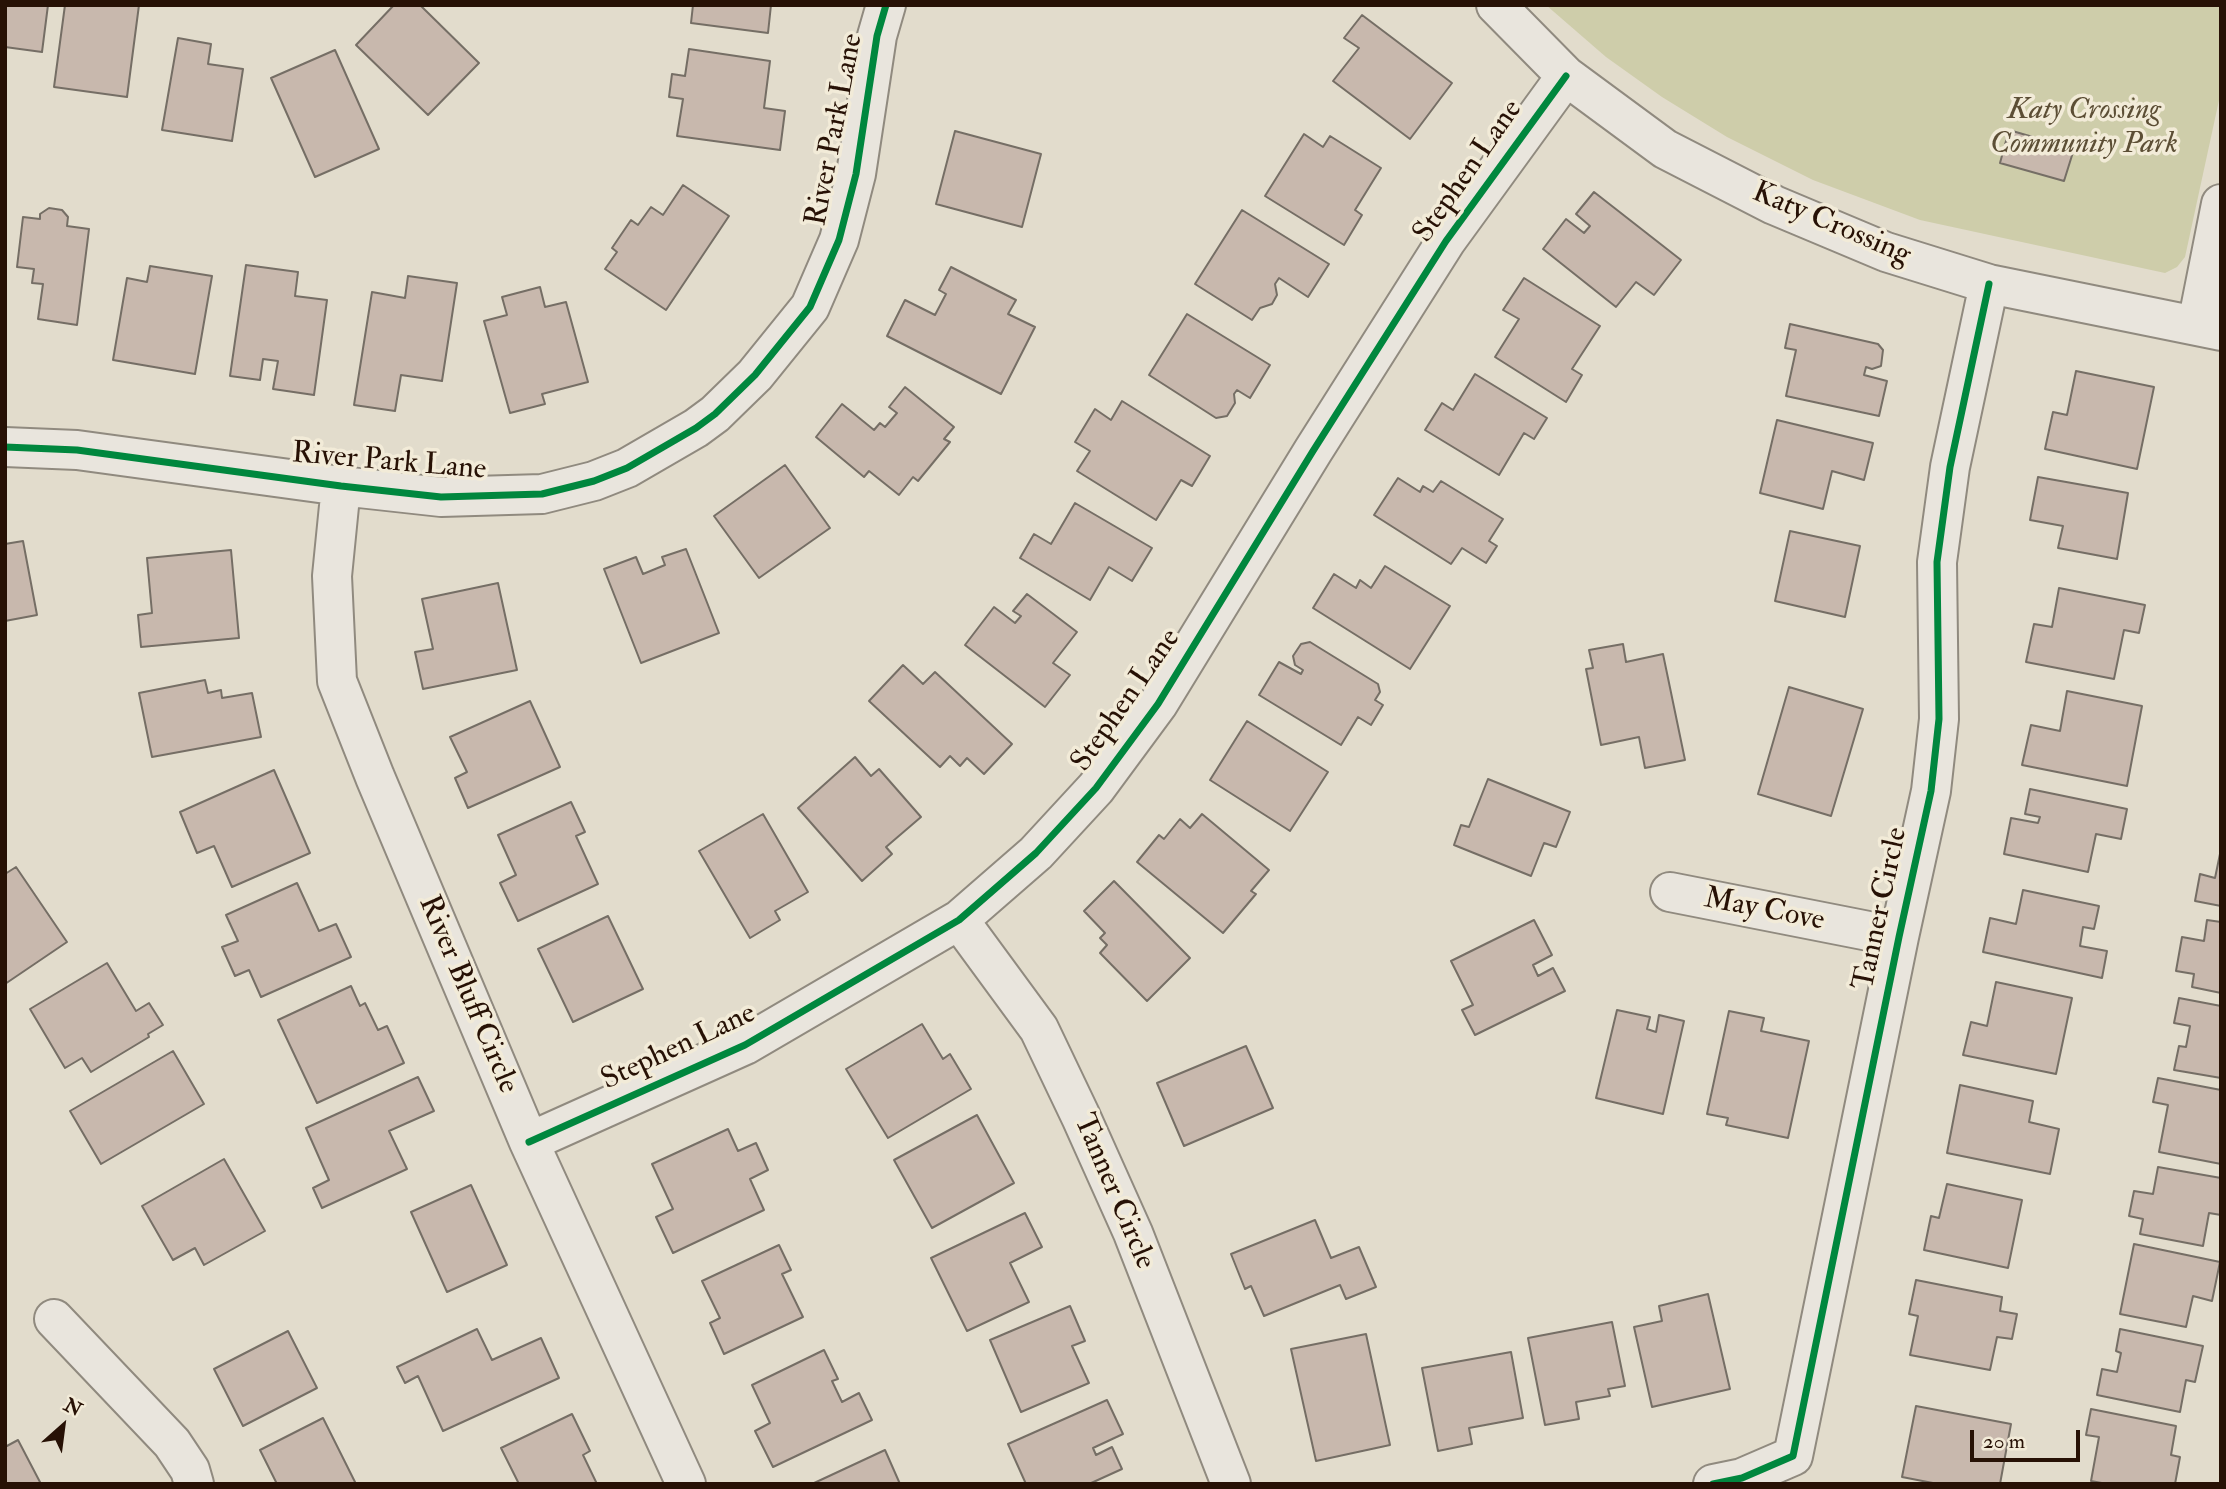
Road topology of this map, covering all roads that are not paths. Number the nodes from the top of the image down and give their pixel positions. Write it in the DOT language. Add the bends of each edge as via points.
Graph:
graph roads {
  1 [pos="886,5"];
  2 [pos="1496,5"];
  3 [pos="1566,76"];
  4 [pos="2221,204"];
  5 [pos="1990,284"];
  6 [pos="2209,328"];
  7 [pos="5,447"];
  8 [pos="341,486"];
  9 [pos="1670,892"];
  10 [pos="959,920"];
  11 [pos="1899,937"];
  12 [pos="529,1142"];
  13 [pos="54,1319"];
  14 [pos="194,1484"];
  15 [pos="686,1484"];
  16 [pos="1231,1484"];
  17 [pos="1713,1484"];
  1 -- 8 [label="street, River Park Lane" via="856,174 839,240 810,307 755,375 715,414 627,468 542,494 441,497"];
  2 -- 3 [label="street, Katy Crossing"];
  3 -- 5 [label="street, Katy Crossing" via="1665,149 1774,205 1886,253"];
  3 -- 10 [label="street, Stephen Lane" via="1439,253 1158,704 1096,788 1036,853"];
  4 -- 6 [label="street"];
  5 -- 6 [label="street, Katy Crossing"];
  5 -- 11 [label="street, Tanner Circle" via="1940,535 1939,719 1931,791"];
  7 -- 8 [label="street, River Park Lane" via="76,450"];
  8 -- 12 [label="street, River Bluff Circle" via="332,576 337,681"];
  9 -- 11 [label="street, May Cove"];
  10 -- 12 [label="street, Stephen Lane" via="745,1045"];
  10 -- 16 [label="street, Tanner Circle" via="1038,1029 1082,1117 1133,1233"];
  11 -- 17 [label="street, Tanner Circle" via="1793,1456 1742,1478"];
  12 -- 15 [label="street, River Bluff Circle"];
  13 -- 14 [label="street" via="172,1443 190,1469"];
}
